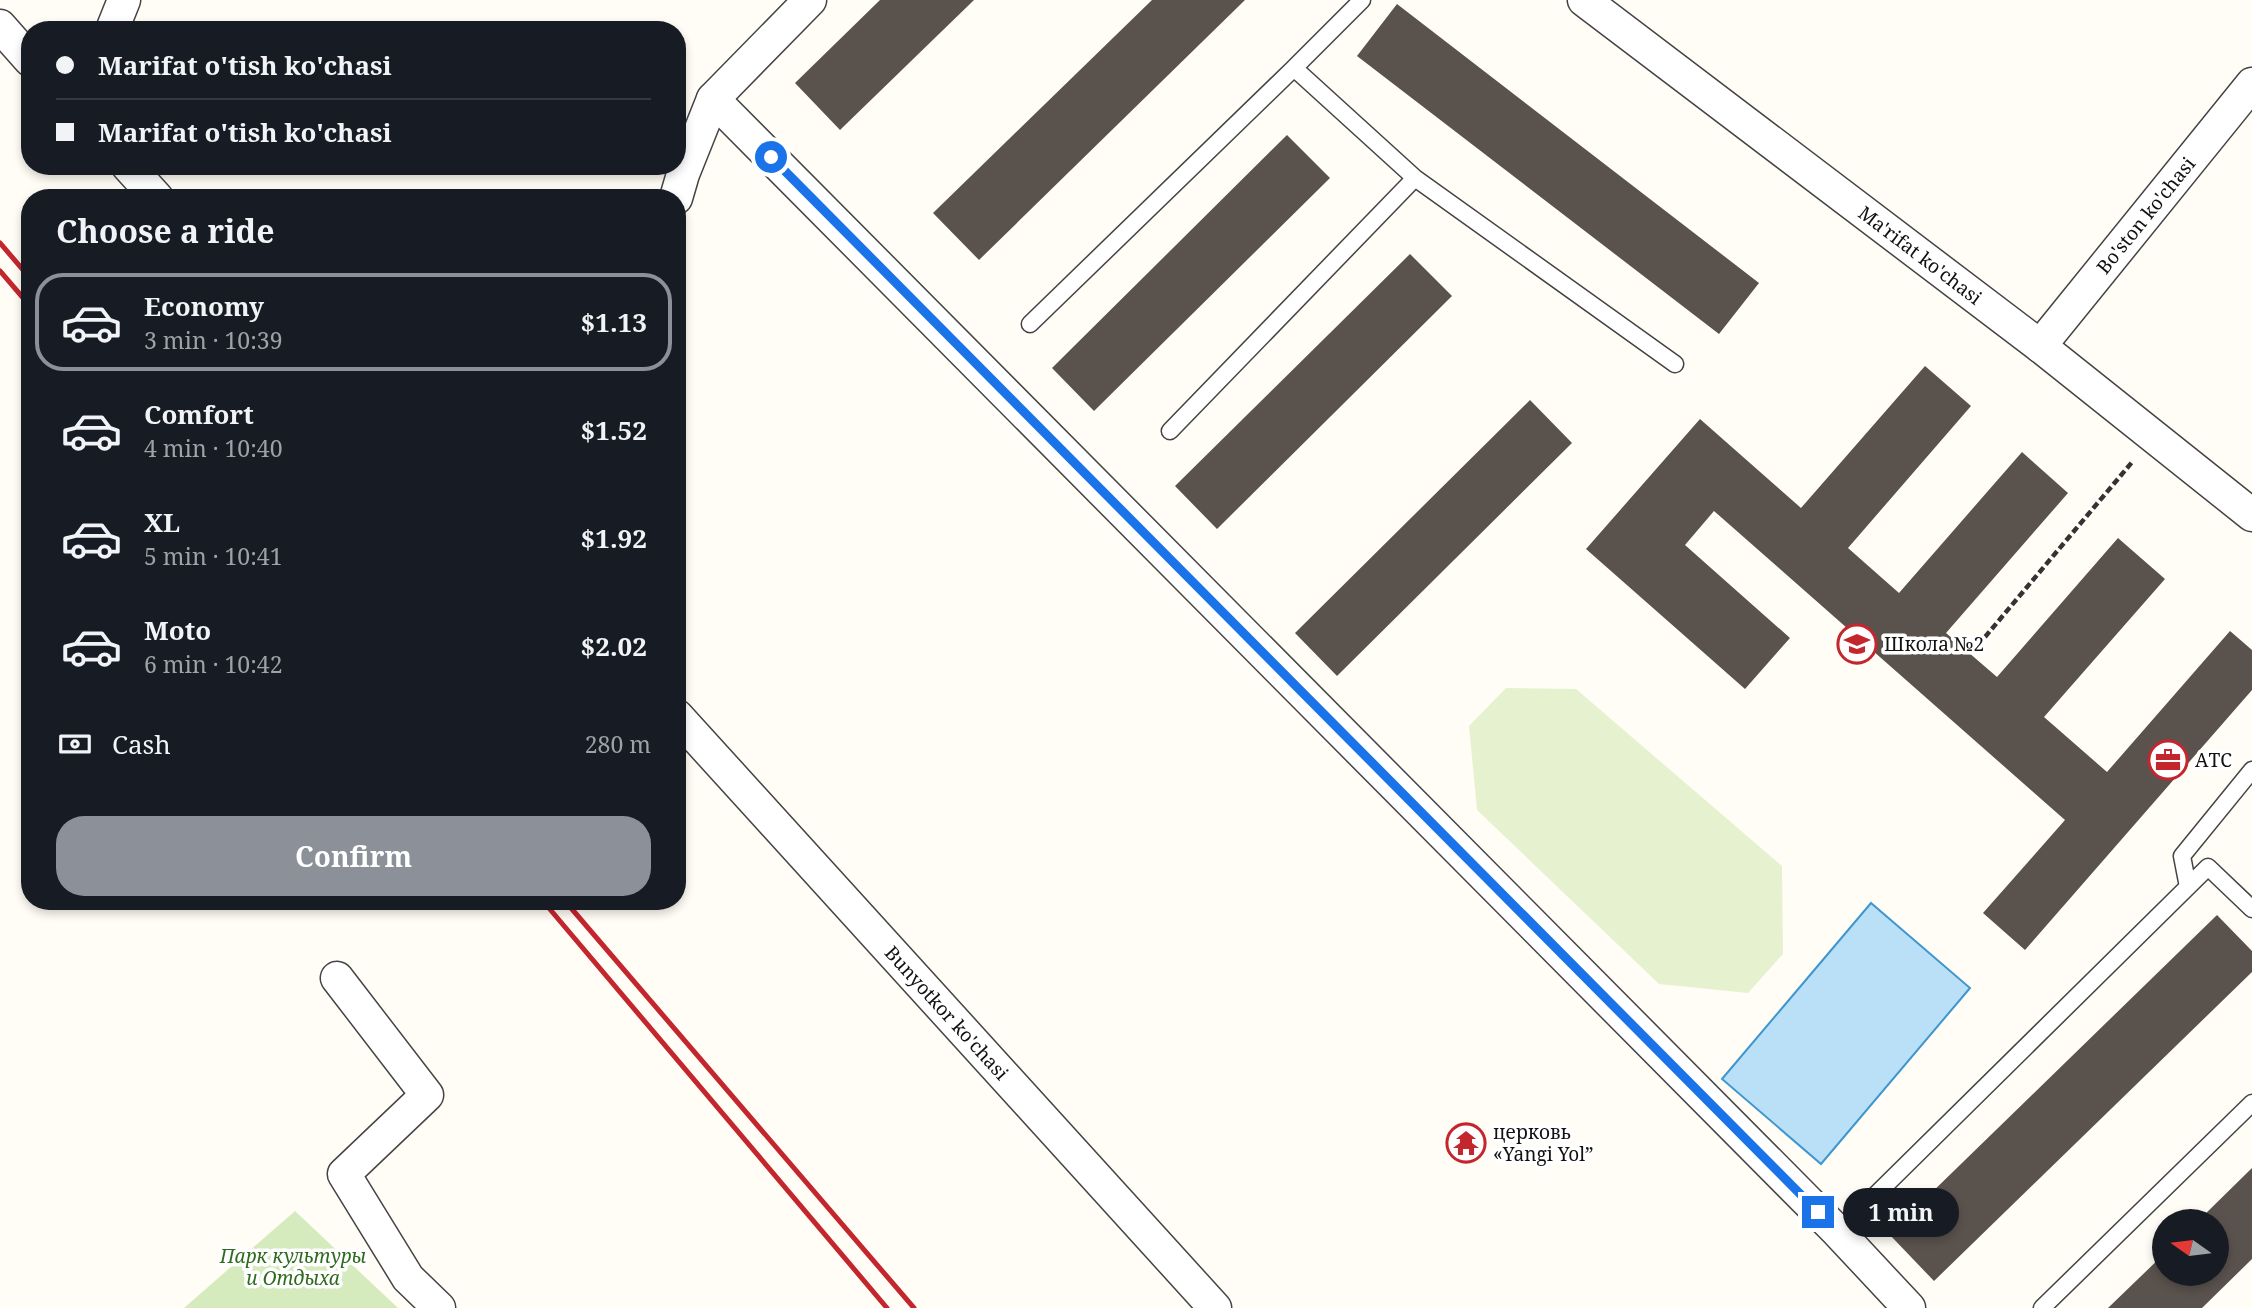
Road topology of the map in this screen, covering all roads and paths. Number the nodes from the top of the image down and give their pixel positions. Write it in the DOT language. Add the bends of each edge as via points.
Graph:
graph roads {
  1 [pos="124,0"];
  2 [pos="810,0"];
  3 [pos="1362,0"];
  4 [pos="1584,0"];
  5 [pos="116,21"];
  6 [pos="0,26"];
  7 [pos="21,50"];
  8 [pos="1294,68"];
  9 [pos="2252,84"];
  10 [pos="713,99"];
  11 [pos="686,166"];
  12 [pos="136,175"];
  13 [pos="1415,178"];
  14 [pos="149,189"];
  15 [pos="1030,324"];
  16 [pos="2040,346"];
  17 [pos="1675,365"];
  18 [pos="1170,431"];
  19 [pos="2153,437"];
  20 [pos="2252,515"];
  21 [pos="1985,637"];
  22 [pos="686,726"];
  23 [pos="2252,770"];
  24 [pos="2188,887"];
  25 [pos="2252,909"];
  26 [pos="337,978"];
  27 [pos="2252,1103"];
  28 [pos="1838,1232"];
  29 [pos="439,1308"];
  30 [pos="1215,1308"];
  31 [pos="1909,1308"];
  32 [pos="2042,1308"];
  1 -- 5 [label="street"];
  2 -- 10 [label="street"];
  3 -- 8 [label="lane"];
  4 -- 16 [label="street, Ma'rifat ko'chasi"];
  6 -- 7 [label="street"];
  8 -- 13 [label="lane"];
  8 -- 15 [label="lane"];
  9 -- 16 [label="street, Bo'ston ko'chasi"];
  10 -- 11 [label="street"];
  10 -- 28 [label="street"];
  12 -- 14 [label="street"];
  13 -- 17 [label="lane"];
  13 -- 18 [label="lane"];
  16 -- 19 [label="street, Ma'rifat ko'chasi"];
  19 -- 20 [label="street, Ma'rifat ko'chasi"];
  19 -- 21 [label="path"];
  22 -- 30 [label="street, Bunyotkor ko'chasi"];
  23 -- 24 [label="lane" via="2182,856"];
  24 -- 25 [label="lane" via="2208,867"];
  24 -- 28 [label="lane"];
  26 -- 29 [label="street" via="427,1095 344,1174 408,1278"];
  27 -- 32 [label="lane"];
  28 -- 31 [label="street"];
}
